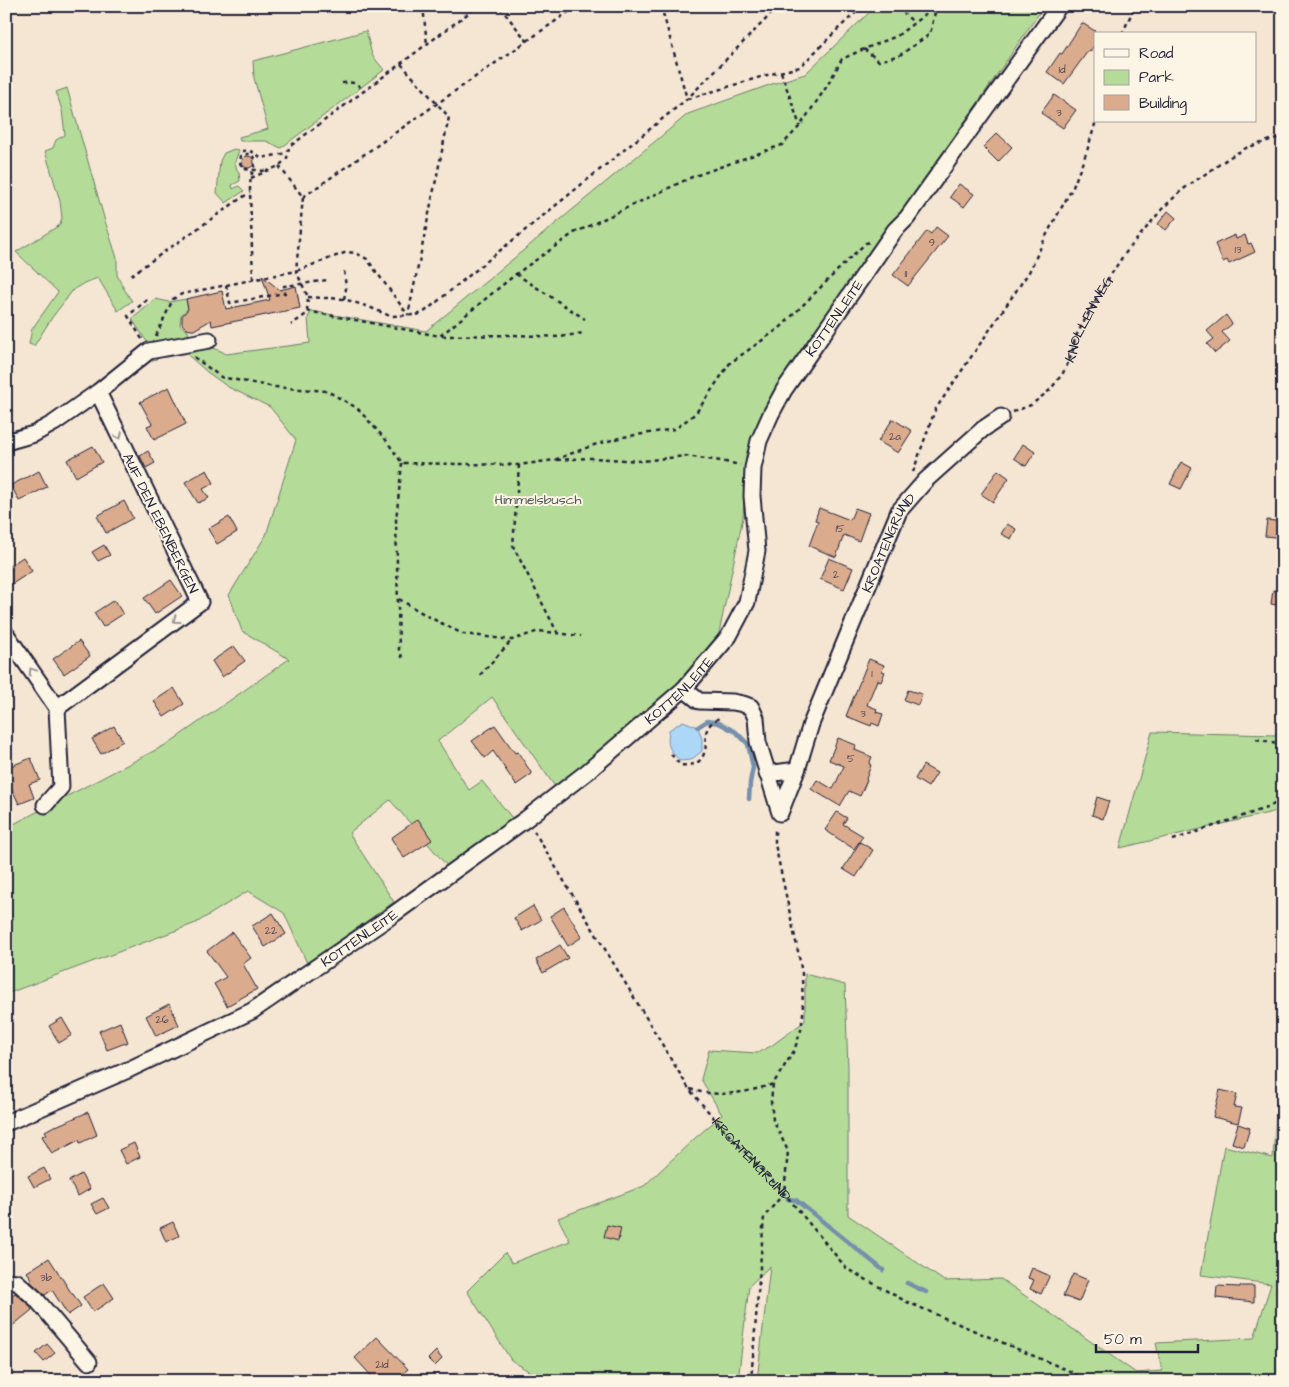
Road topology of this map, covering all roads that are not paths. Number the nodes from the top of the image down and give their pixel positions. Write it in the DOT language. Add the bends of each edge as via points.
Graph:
graph roads {
  1 [pos="1059,6"];
  2 [pos="209,340"];
  3 [pos="98,392"];
  4 [pos="1001,417"];
  5 [pos="6,442"];
  6 [pos="6,634"];
  7 [pos="684,690"];
  8 [pos="57,708"];
  9 [pos="797,770"];
  10 [pos="767,774"];
  11 [pos="45,805"];
  12 [pos="6,1122"];
  13 [pos="6,1281"];
  14 [pos="89,1362"];
  1 -- 7 [label="street, KOTTENLEITE" via="913,210 895,230 770,414 753,468 757,551 747,602 729,636"];
  2 -- 3 [label="street" via="149,351"];
  3 -- 5 [label="street" via="34,434"];
  3 -- 8 [label="street, AUF DEN EBENBERGEN, one-way" via="200,602"];
  4 -- 9 [label="street, KROATENGRUND" via="926,480 899,511 811,724"];
  8 -- 6 [label="street, one-way"];
  7 -- 10 [label="street" via="699,701 733,702 752,707"];
  7 -- 12 [label="street, KOTTENLEITE" via="526,819 252,1011 130,1069"];
  8 -- 11 [label="street" via="61,787"];
  9 -- 10 [label="street"];
  9 -- 10 [label="street, KROATENGRUND" via="780,813"];
  13 -- 14 [label="street" via="17,1282 36,1299"];
}
